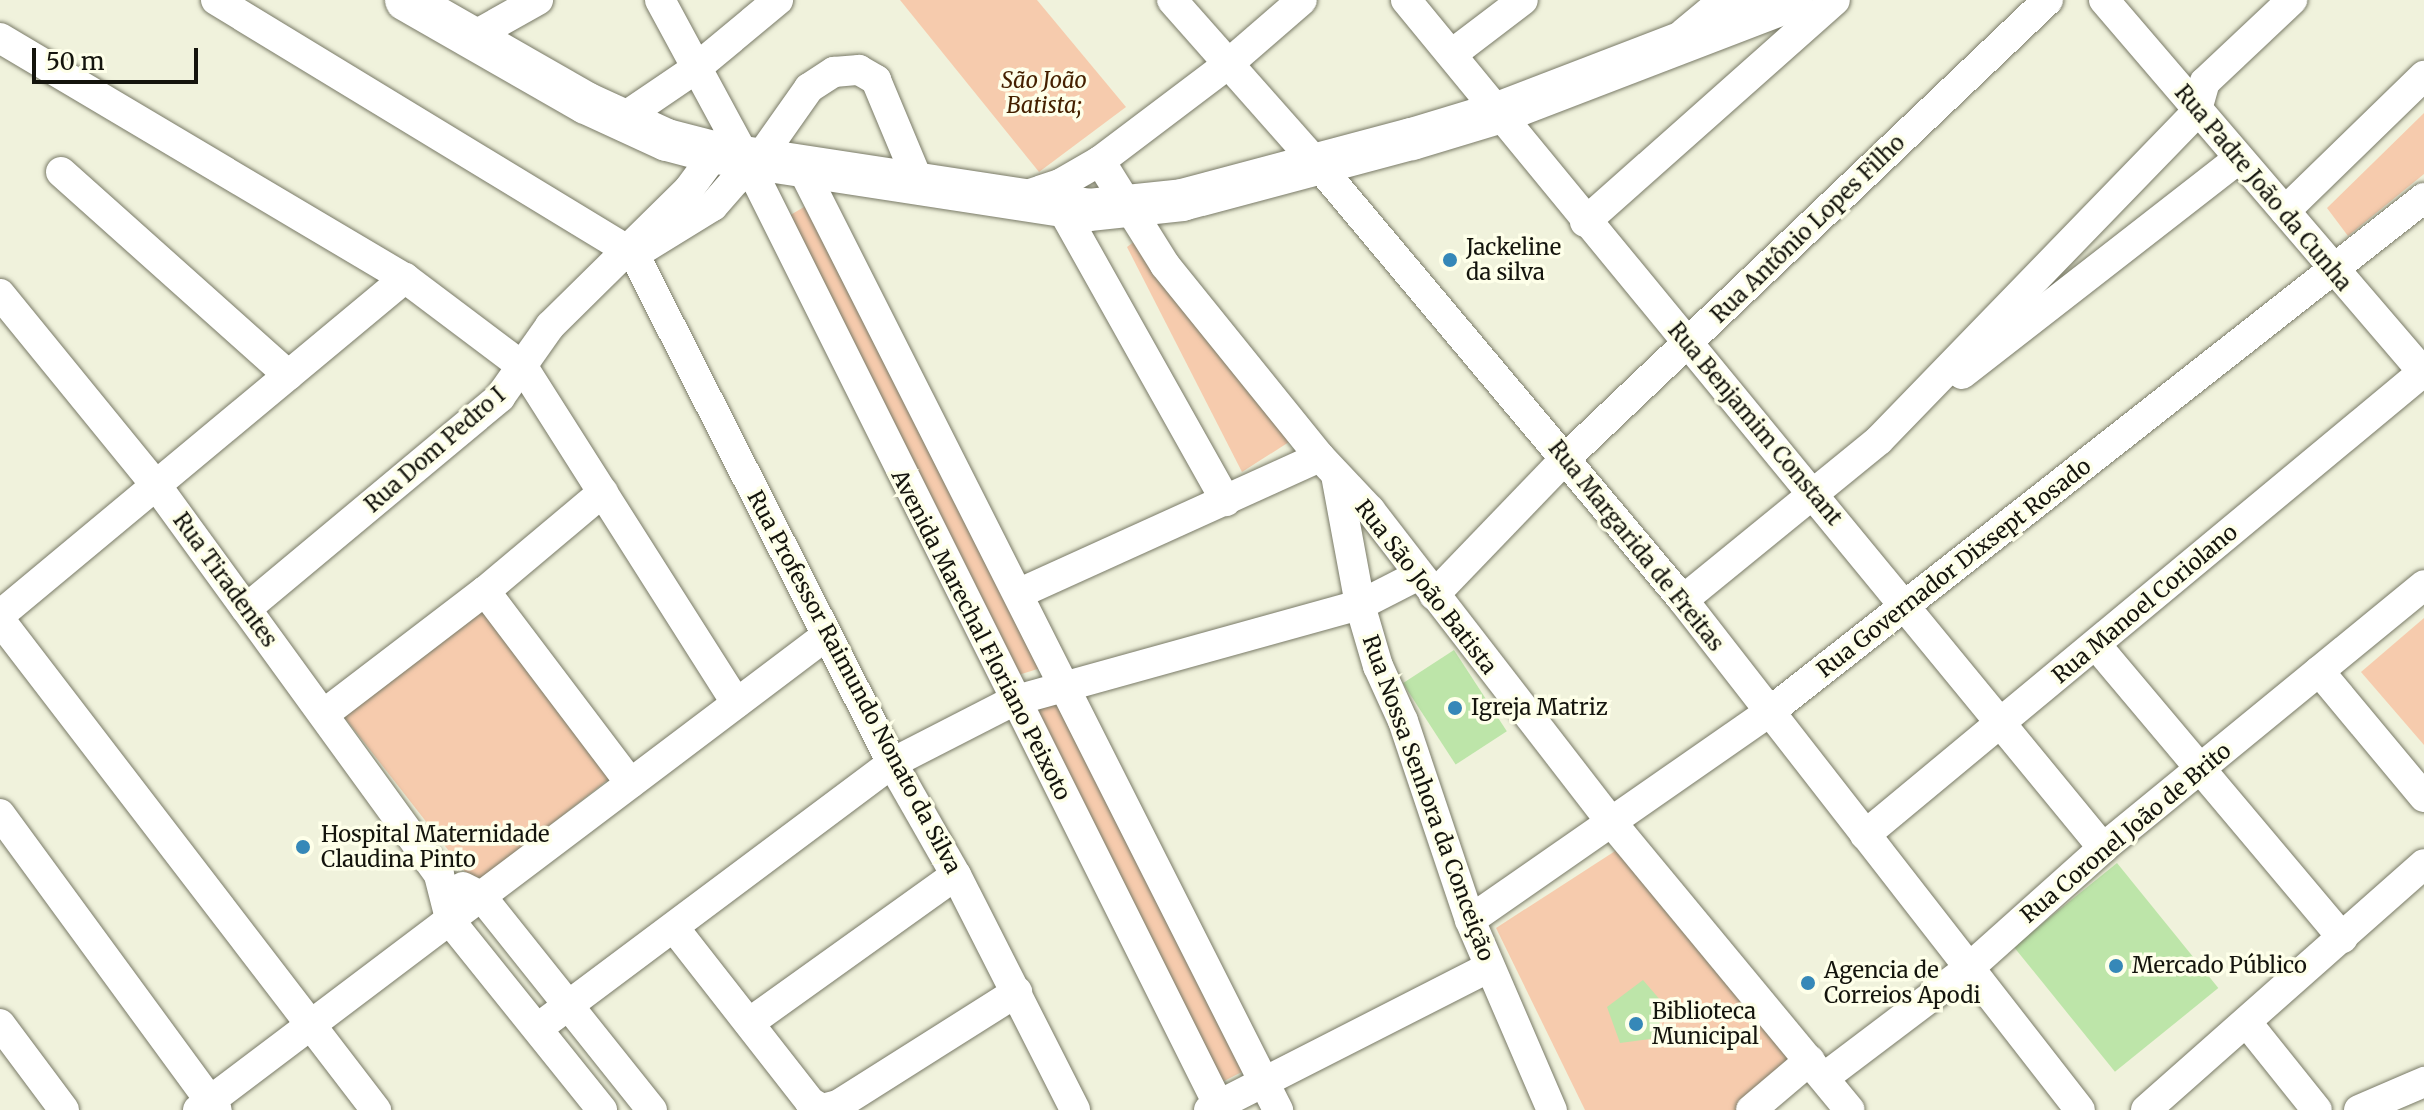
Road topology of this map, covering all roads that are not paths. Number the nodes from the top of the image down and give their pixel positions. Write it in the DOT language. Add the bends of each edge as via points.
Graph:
graph roads {
  1 [pos="216,0"];
  2 [pos="406,0"];
  3 [pos="660,0"];
  4 [pos="778,0"];
  5 [pos="1172,0"];
  6 [pos="1302,0"];
  7 [pos="1406,0"];
  8 [pos="1523,0"];
  9 [pos="1724,0"];
  10 [pos="1792,0"];
  11 [pos="1835,0"];
  12 [pos="2048,0"];
  13 [pos="2104,0"];
  14 [pos="2292,0"];
  15 [pos="522,4"];
  16 [pos="0,38"];
  17 [pos="470,38"];
  18 [pos="1667,47"];
  19 [pos="1452,54"];
  20 [pos="1227,65"];
  21 [pos="695,69"];
  22 [pos="2424,76"];
  23 [pos="2197,110"];
  24 [pos="1498,113"];
  25 [pos="620,120"];
  26 [pos="738,150"];
  27 [pos="2239,158"];
  28 [pos="1100,161"];
  29 [pos="801,166"];
  30 [pos="1319,166"];
  31 [pos="61,172"];
  32 [pos="920,185"];
  33 [pos="2424,198"];
  34 [pos="1012,200"];
  35 [pos="1062,209"];
  36 [pos="1128,210"];
  37 [pos="2285,211"];
  38 [pos="1585,222"];
  39 [pos="631,250"];
  40 [pos="2331,270"];
  41 [pos="405,278"];
  42 [pos="0,294"];
  43 [pos="1689,343"];
  44 [pos="523,367"];
  45 [pos="2423,373"];
  46 [pos="288,375"];
  47 [pos="1879,440"];
  48 [pos="1566,458"];
  49 [pos="1328,466"];
  50 [pos="156,485"];
  51 [pos="603,492"];
  52 [pos="1812,492"];
  53 [pos="1226,501"];
  54 [pos="1427,585"];
  55 [pos="2424,585"];
  56 [pos="485,591"];
  57 [pos="1020,593"];
  58 [pos="1683,600"];
  59 [pos="1360,605"];
  60 [pos="1905,608"];
  61 [pos="246,609"];
  62 [pos="0,617"];
  63 [pos="827,635"];
  64 [pos="2096,645"];
  65 [pos="2319,671"];
  66 [pos="1069,688"];
  67 [pos="1013,701"];
  68 [pos="736,703"];
  69 [pos="1768,713"];
  70 [pos="324,714"];
  71 [pos="1998,724"];
  72 [pos="892,763"];
  73 [pos="2200,769"];
  74 [pos="630,783"];
  75 [pos="2424,797"];
  76 [pos="0,814"];
  77 [pos="1613,824"];
  78 [pos="1865,835"];
  79 [pos="2103,848"];
  80 [pos="2424,864"];
  81 [pos="439,875"];
  82 [pos="956,875"];
  83 [pos="481,896"];
  84 [pos="1470,920"];
  85 [pos="451,922"];
  86 [pos="675,929"];
  87 [pos="2343,938"];
  88 [pos="1488,968"];
  89 [pos="1969,968"];
  90 [pos="1017,992"];
  91 [pos="570,1002"];
  92 [pos="749,1023"];
  93 [pos="0,1024"];
  94 [pos="2248,1024"];
  95 [pos="538,1028"];
  96 [pos="309,1029"];
  97 [pos="1817,1068"];
  98 [pos="1264,1082"];
  99 [pos="2424,1082"];
  100 [pos="208,1107"];
  101 [pos="1216,1109"];
  102 [pos="64,1110"];
  103 [pos="376,1110"];
  104 [pos="602,1110"];
  105 [pos="652,1110"];
  106 [pos="1075,1110"];
  107 [pos="1278,1110"];
  108 [pos="1552,1110"];
  109 [pos="1751,1110"];
  110 [pos="1850,1110"];
  111 [pos="2080,1110"];
  112 [pos="2146,1110"];
  113 [pos="2317,1110"];
  114 [pos="2359,1110"];
  1 -- 39 [label="street"];
  2 -- 17 [label="highway"];
  3 -- 21 [label="street, Avenida Marechal Floriano Peixoto"];
  4 -- 21 [label="street"];
  5 -- 20 [label="street, Rua Margarida de Freitas"];
  6 -- 20 [label="street"];
  7 -- 19 [label="street, Rua Benjamim Constant"];
  8 -- 19 [label="street"];
  9 -- 18 [label="street"];
  10 -- 18 [label="highway"];
  11 -- 38 [label="street"];
  12 -- 43 [label="street, Rua Antônio Lopes Filho"];
  13 -- 23 [label="street, Rua Padre João da Cunha"];
  14 -- 23 [label="street" via="2205,82"];
  15 -- 17 [label="street"];
  16 -- 41 [label="street"];
  17 -- 25 [label="highway"];
  18 -- 24 [label="highway"];
  19 -- 24 [label="street, Rua Benjamim Constant"];
  20 -- 28 [label="street"];
  20 -- 30 [label="street, Rua Margarida de Freitas"];
  21 -- 25 [label="street"];
  21 -- 26 [label="street, Avenida Marechal Floriano Peixoto"];
  22 -- 37 [label="street"];
  23 -- 27 [label="street, Rua Padre João da Cunha"];
  23 -- 47 [label="street"];
  24 -- 30 [label="highway"];
  24 -- 38 [label="street, Rua Benjamim Constant"];
  25 -- 26 [label="highway"];
  26 -- 29 [label="highway"];
  26 -- 32 [label="street, Rua Dom Pedro I" via="809,88 834,72 859,70 876,80"];
  26 -- 39 [label="street, Rua Dom Pedro I" via="736,180 713,206"];
  26 -- 67 [label="street, Avenida Marechal Floriano Peixoto"];
  27 -- 37 [label="street, Rua Padre João da Cunha"];
  27 -- 47 [label="street"];
  28 -- 34 [label="street" via="1060,184"];
  28 -- 36 [label="street, Rua São João Batista"];
  29 -- 32 [label="highway"];
  29 -- 57 [label="street"];
  30 -- 36 [label="highway"];
  30 -- 48 [label="street, Rua Margarida de Freitas"];
  31 -- 46 [label="street"];
  32 -- 34 [label="highway"];
  33 -- 40 [label="street, Rua Governador Dixsept Rosado"];
  34 -- 35 [label="highway"];
  35 -- 36 [label="highway"];
  35 -- 53 [label="street"];
  36 -- 49 [label="street, Rua São João Batista" via="1165,265"];
  37 -- 40 [label="street, Rua Padre João da Cunha"];
  38 -- 43 [label="street, Rua Benjamim Constant"];
  39 -- 44 [label="street, Rua Dom Pedro I" via="550,326"];
  39 -- 63 [label="street, Rua Professor Raimundo Nonato da Silva"];
  40 -- 45 [label="street, Rua Padre João da Cunha"];
  40 -- 60 [label="street, Rua Governador Dixsept Rosado"];
  41 -- 44 [label="street"];
  41 -- 46 [label="street"];
  42 -- 50 [label="street, Rua Tiradentes"];
  43 -- 48 [label="street, Rua Antônio Lopes Filho"];
  43 -- 52 [label="street, Rua Benjamim Constant"];
  44 -- 51 [label="street"];
  44 -- 61 [label="street, Rua Dom Pedro I" via="471,426"];
  45 -- 64 [label="street, Rua Manoel Coriolano"];
  46 -- 50 [label="street"];
  47 -- 52 [label="street"];
  48 -- 54 [label="street, Rua Antônio Lopes Filho"];
  48 -- 58 [label="street, Rua Margarida de Freitas"];
  49 -- 53 [label="street"];
  49 -- 54 [label="street, Rua São João Batista"];
  49 -- 59 [label="street, Rua Nossa Senhora da Conceição"];
  50 -- 61 [label="street, Rua Tiradentes"];
  50 -- 62 [label="street"];
  51 -- 56 [label="street"];
  51 -- 68 [label="street"];
  52 -- 58 [label="street"];
  52 -- 60 [label="street, Rua Benjamim Constant"];
  53 -- 57 [label="street"];
  54 -- 59 [label="street, Rua Antônio Lopes Filho"];
  54 -- 77 [label="street, Rua São João Batista"];
  55 -- 65 [label="street, Rua Coronel João de Brito"];
  56 -- 70 [label="street"];
  56 -- 74 [label="street"];
  57 -- 66 [label="street"];
  58 -- 69 [label="street, Rua Margarida de Freitas"];
  59 -- 66 [label="street, Rua Antônio Lopes Filho"];
  59 -- 84 [label="street, Rua Nossa Senhora da Conceição"];
  60 -- 69 [label="street, Rua Governador Dixsept Rosado"];
  60 -- 71 [label="street, Rua Benjamim Constant"];
  61 -- 70 [label="street, Rua Tiradentes"];
  62 -- 96 [label="street"];
  63 -- 68 [label="street"];
  63 -- 72 [label="street, Rua Professor Raimundo Nonato da Silva"];
  64 -- 71 [label="street, Rua Manoel Coriolano"];
  64 -- 73 [label="street"];
  65 -- 73 [label="street, Rua Coronel João de Brito"];
  65 -- 75 [label="street"];
  66 -- 67 [label="street, Rua Antônio Lopes Filho"];
  66 -- 98 [label="street"];
  67 -- 72 [label="street, Rua Antônio Lopes Filho"];
  67 -- 101 [label="street, Avenida Marechal Floriano Peixoto"];
  68 -- 74 [label="street"];
  69 -- 77 [label="street, Rua Governador Dixsept Rosado"];
  69 -- 78 [label="street, Rua Margarida de Freitas"];
  70 -- 81 [label="street, Rua Tiradentes"];
  71 -- 78 [label="street, Rua Manoel Coriolano"];
  71 -- 79 [label="street, Rua Benjamim Constant"];
  72 -- 82 [label="street, Rua Professor Raimundo Nonato da Silva"];
  72 -- 86 [label="street, Rua Antônio Lopes Filho"];
  73 -- 79 [label="street, Rua Coronel João de Brito"];
  73 -- 87 [label="street"];
  74 -- 83 [label="street"];
  76 -- 100 [label="street"];
  77 -- 84 [label="street, Rua Governador Dixsept Rosado"];
  77 -- 97 [label="street, Rua São João Batista"];
  78 -- 89 [label="street, Rua Margarida de Freitas"];
  79 -- 89 [label="street, Rua Coronel João de Brito"];
  80 -- 87 [label="street"];
  81 -- 83 [label="street, Rua Tiradentes"];
  81 -- 85 [label="street, Rua Tiradentes"];
  82 -- 90 [label="street, Rua Professor Raimundo Nonato da Silva"];
  82 -- 92 [label="street"];
  83 -- 85 [label="street"];
  83 -- 91 [label="street, Rua Tiradentes"];
  84 -- 88 [label="street, Rua Nossa Senhora da Conceição"];
  85 -- 95 [label="street, Rua Tiradentes"];
  85 -- 96 [label="street"];
  86 -- 91 [label="street, Rua Antônio Lopes Filho"];
  86 -- 92 [label="street"];
  87 -- 94 [label="street"];
  88 -- 98 [label="street"];
  88 -- 108 [label="street, Rua Nossa Senhora da Conceição"];
  89 -- 97 [label="street, Rua Coronel João de Brito"];
  89 -- 111 [label="street, Rua Margarida de Freitas"];
  90 -- 92 [label="street" via="838,1105 818,1108"];
  90 -- 106 [label="street, Rua Professor Raimundo Nonato da Silva"];
  91 -- 95 [label="street, Rua Antônio Lopes Filho"];
  91 -- 105 [label="street, Rua Tiradentes"];
  93 -- 102 [label="street"];
  94 -- 112 [label="street"];
  94 -- 113 [label="street"];
  95 -- 104 [label="street, Rua Tiradentes"];
  96 -- 100 [label="street"];
  96 -- 103 [label="street"];
  97 -- 109 [label="street, Rua Coronel João de Brito"];
  97 -- 110 [label="street, Rua São João Batista"];
  98 -- 101 [label="street"];
  98 -- 107 [label="street"];
  99 -- 114 [label="street"];
}
